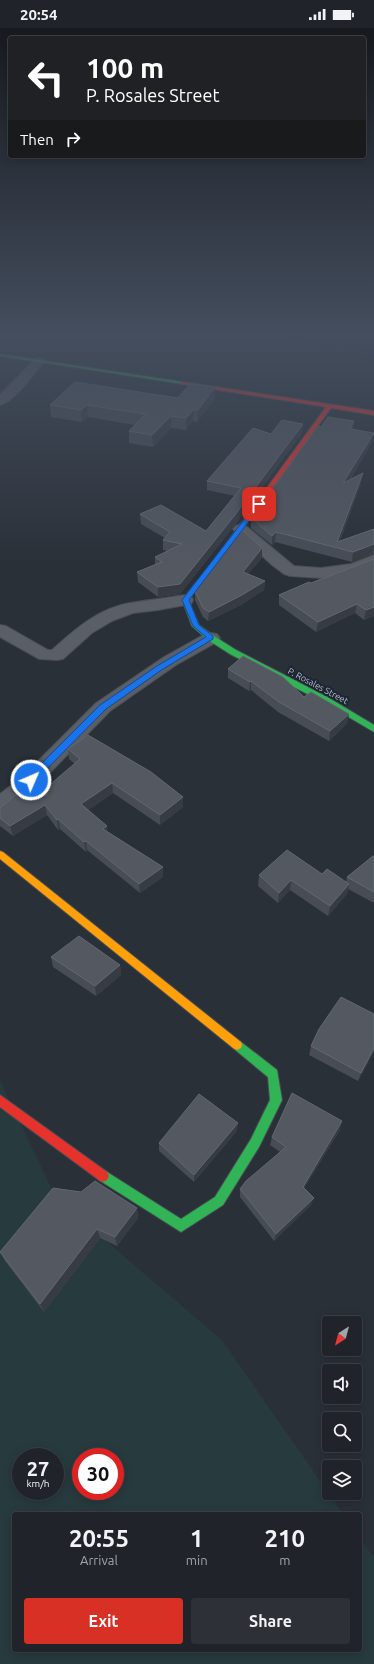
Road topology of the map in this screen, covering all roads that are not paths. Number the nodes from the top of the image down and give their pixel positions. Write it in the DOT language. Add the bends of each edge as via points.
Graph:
graph roads {
  1 [pos="324,413"];
  2 [pos="241,529"];
  3 [pos="374,560"];
  4 [pos="185,600"];
  5 [pos="0,630"];
  6 [pos="211,638"];
  7 [pos="374,729"];
  8 [pos="0,804"];
  9 [pos="0,854"];
  10 [pos="0,1100"];
  1 -- 2 [label="street"];
  2 -- 3 [label="street" via="290,571 321,573 354,568"];
  2 -- 4 [label="street"];
  4 -- 5 [label="street" via="130,608 106,617 86,629 57,655 45,655"];
  4 -- 6 [label="street, P. Rosales Street" via="196,626"];
  6 -- 7 [label="street, P. Rosales Street"];
  6 -- 8 [label="street" via="163,665 103,707 31,780"];
  9 -- 10 [label="street" via="273,1074 276,1100 255,1143 218,1200 180,1226 96,1172"];
}
